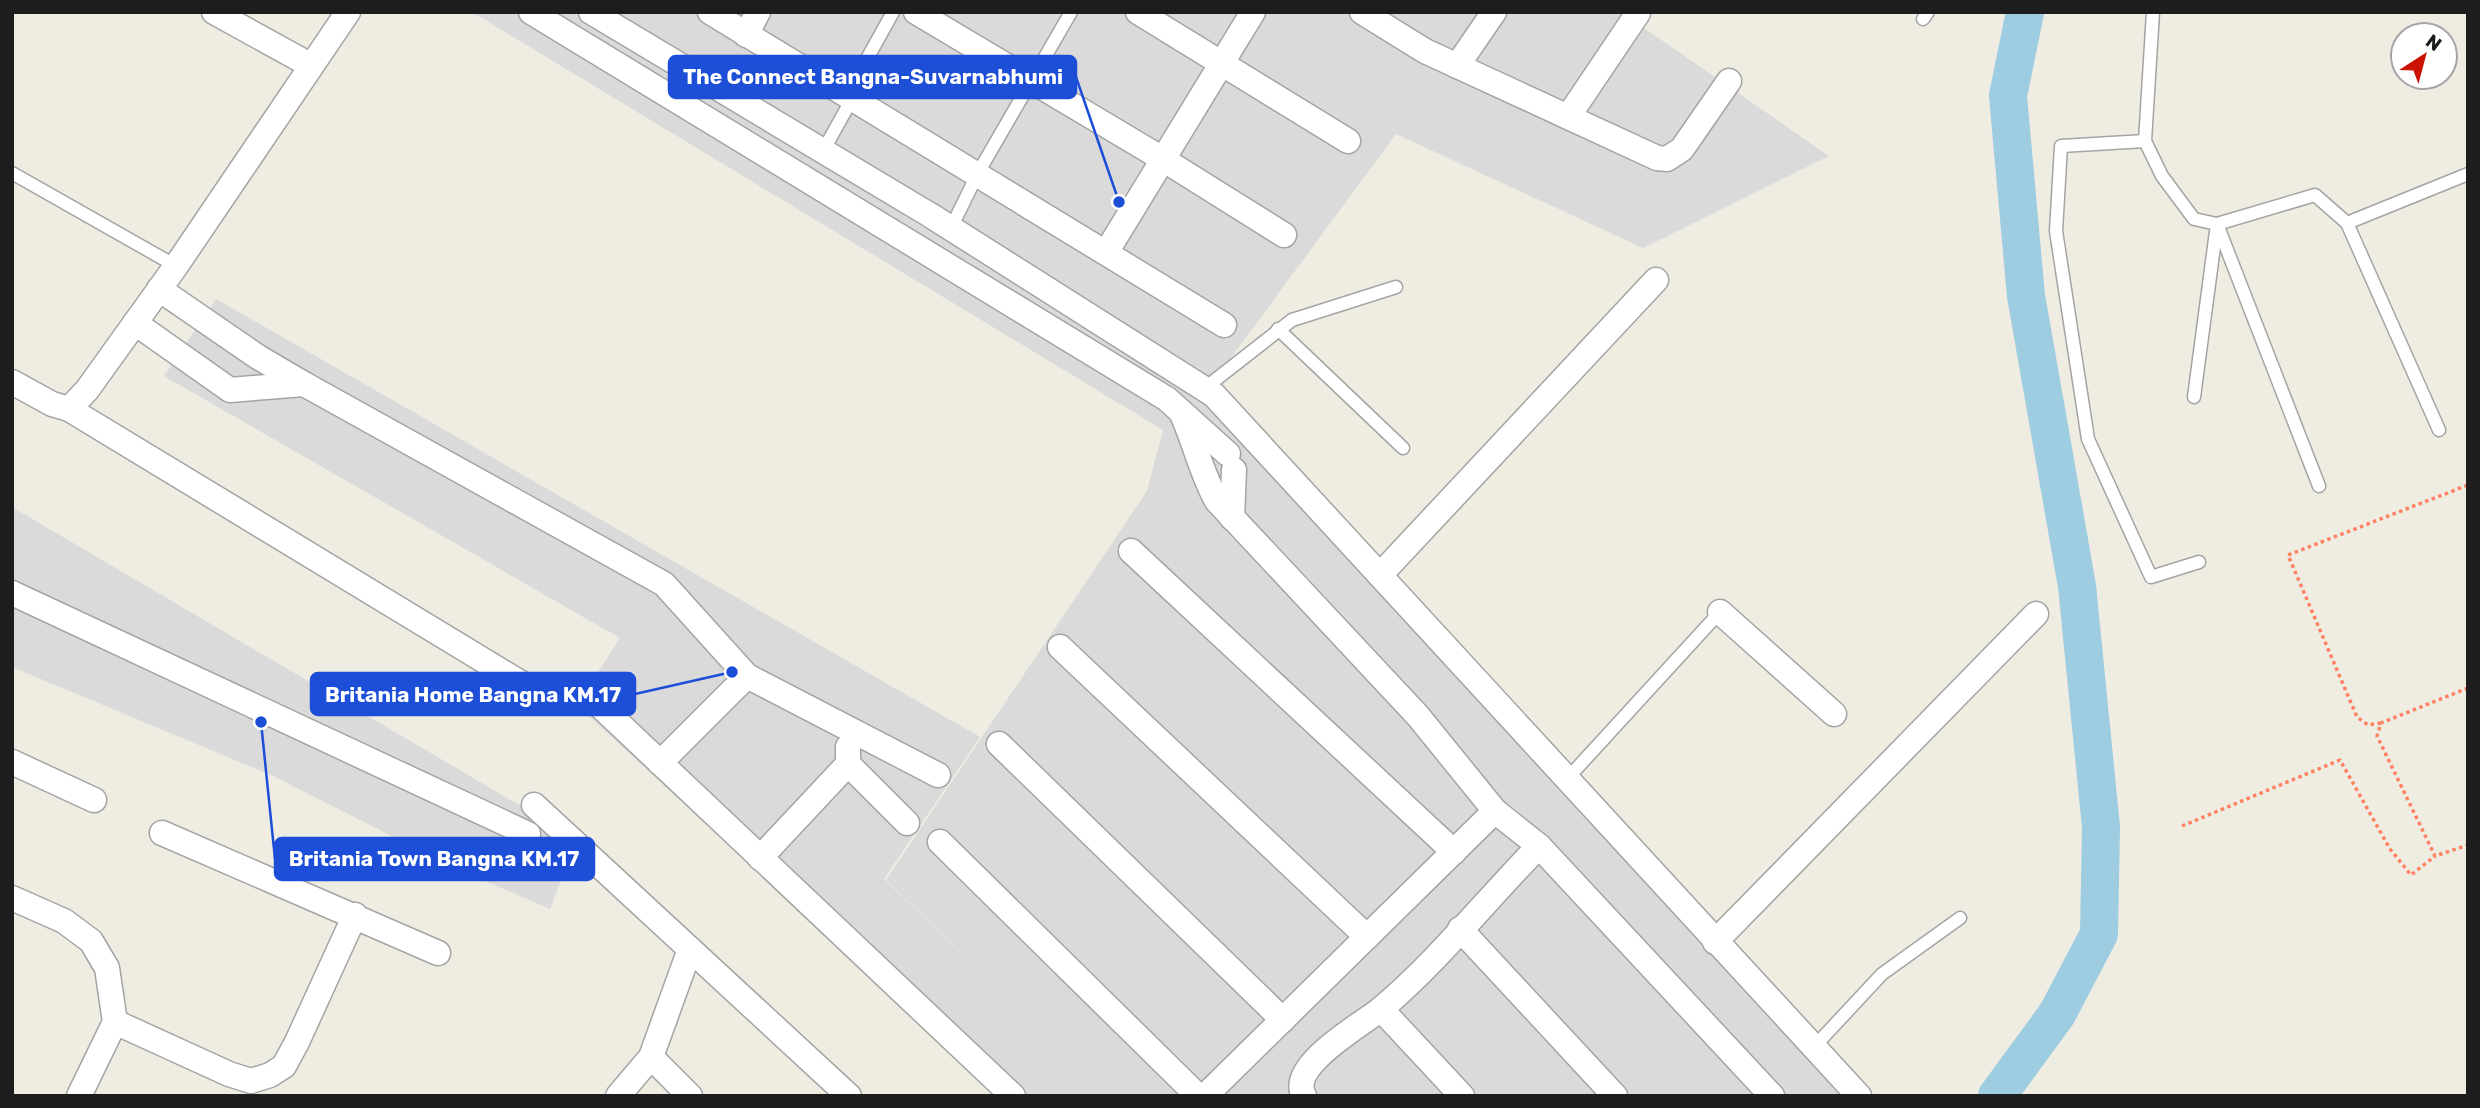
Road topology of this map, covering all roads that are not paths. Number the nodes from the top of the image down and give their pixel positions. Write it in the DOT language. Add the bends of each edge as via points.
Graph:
graph roads {
  1 [pos="214,12"];
  2 [pos="348,12"];
  3 [pos="531,12"];
  4 [pos="710,12"];
  5 [pos="758,12"];
  6 [pos="893,12"];
  7 [pos="916,12"];
  8 [pos="1071,12"];
  9 [pos="1138,12"];
  10 [pos="1253,12"];
  11 [pos="1362,12"];
  12 [pos="1494,12"];
  13 [pos="2153,12"];
  14 [pos="592,13"];
  15 [pos="1638,13"];
  16 [pos="746,35"];
  17 [pos="1222,63"];
  18 [pos="310,65"];
  19 [pos="1457,66"];
  20 [pos="1728,81"];
  21 [pos="1032,82"];
  22 [pos="850,97"];
  23 [pos="1568,117"];
  24 [pos="1348,141"];
  25 [pos="2145,141"];
  26 [pos="823,151"];
  27 [pos="1161,158"];
  28 [pos="12,173"];
  29 [pos="978,173"];
  30 [pos="2468,174"];
  31 [pos="2347,223"];
  32 [pos="2217,224"];
  33 [pos="951,228"];
  34 [pos="1284,235"];
  35 [pos="1107,251"];
  36 [pos="176,266"];
  37 [pos="1656,280"];
  38 [pos="1396,287"];
  39 [pos="159,289"];
  40 [pos="135,323"];
  41 [pos="1224,325"];
  42 [pos="1278,329"];
  43 [pos="12,382"];
  44 [pos="304,383"];
  45 [pos="1205,388"];
  46 [pos="2194,397"];
  47 [pos="69,409"];
  48 [pos="1181,412"];
  49 [pos="2439,430"];
  50 [pos="1403,448"];
  51 [pos="2319,486"];
  52 [pos="1233,518"];
  53 [pos="1131,551"];
  54 [pos="2199,562"];
  55 [pos="1380,575"];
  56 [pos="12,593"];
  57 [pos="1720,612"];
  58 [pos="2036,614"];
  59 [pos="1060,648"];
  60 [pos="747,676"];
  61 [pos="539,694"];
  62 [pos="596,702"];
  63 [pos="1834,715"];
  64 [pos="849,729"];
  65 [pos="999,744"];
  66 [pos="12,762"];
  67 [pos="660,763"];
  68 [pos="848,764"];
  69 [pos="938,775"];
  70 [pos="1567,779"];
  71 [pos="94,800"];
  72 [pos="534,805"];
  73 [pos="1495,811"];
  74 [pos="907,822"];
  75 [pos="162,833"];
  76 [pos="528,834"];
  77 [pos="940,842"];
  78 [pos="1539,846"];
  79 [pos="1454,852"];
  80 [pos="760,858"];
  81 [pos="12,898"];
  82 [pos="355,915"];
  83 [pos="1960,918"];
  84 [pos="1460,929"];
  85 [pos="1367,937"];
  86 [pos="1715,942"];
  87 [pos="690,949"];
  88 [pos="438,954"];
  89 [pos="1381,1009"];
  90 [pos="1283,1020"];
  91 [pos="115,1022"];
  92 [pos="1814,1047"];
  93 [pos="651,1057"];
  94 [pos="1010,1095"];
  95 [pos="79,1096"];
  96 [pos="618,1096"];
  97 [pos="690,1096"];
  98 [pos="849,1096"];
  99 [pos="1198,1096"];
  100 [pos="1205,1096"];
  101 [pos="1304,1096"];
  102 [pos="1462,1096"];
  103 [pos="1615,1096"];
  104 [pos="1772,1096"];
  105 [pos="1859,1096"];
  1 -- 18 [label="street"];
  2 -- 18 [label="street"];
  3 -- 48 [label="street" via="1167,399"];
  4 -- 16 [label="street"];
  5 -- 16 [label="street"];
  6 -- 22 [label="lane"];
  7 -- 21 [label="street"];
  8 -- 21 [label="lane"];
  9 -- 17 [label="street"];
  10 -- 17 [label="street"];
  11 -- 19 [label="street"];
  12 -- 19 [label="street"];
  13 -- 25 [label="lane"];
  14 -- 26 [label="street"];
  15 -- 23 [label="street"];
  16 -- 22 [label="street"];
  17 -- 24 [label="street"];
  17 -- 27 [label="street"];
  18 -- 36 [label="street"];
  19 -- 23 [label="street"];
  20 -- 23 [label="street" via="1682,149 1667,159"];
  21 -- 27 [label="street"];
  21 -- 29 [label="lane"];
  22 -- 26 [label="lane"];
  22 -- 29 [label="street"];
  25 -- 32 [label="lane" via="2162,176 2194,219"];
  25 -- 54 [label="lane" via="2061,146 2056,231 2088,439 2151,578"];
  26 -- 33 [label="street"];
  27 -- 34 [label="street"];
  27 -- 35 [label="street"];
  28 -- 36 [label="lane"];
  29 -- 33 [label="lane"];
  29 -- 35 [label="street"];
  30 -- 31 [label="lane"];
  31 -- 32 [label="lane" via="2315,195"];
  31 -- 49 [label="lane"];
  32 -- 46 [label="lane"];
  32 -- 51 [label="lane"];
  33 -- 45 [label="street"];
  35 -- 41 [label="street"];
  36 -- 39 [label="street"];
  37 -- 55 [label="street"];
  38 -- 42 [label="lane" via="1310,313"];
  39 -- 40 [label="street"];
  39 -- 44 [label="street"];
  40 -- 44 [label="street" via="229,390"];
  40 -- 47 [label="street"];
  42 -- 45 [label="lane"];
  42 -- 50 [label="lane"];
  43 -- 47 [label="street"];
  44 -- 60 [label="street" via="664,584"];
  45 -- 55 [label="street"];
  47 -- 61 [label="street"];
  48 -- 52 [label="street" via="1203,476"];
  48 -- 52 [label="street" via="1231,462"];
  52 -- 73 [label="street" via="1419,716"];
  53 -- 79 [label="street"];
  55 -- 70 [label="street"];
  56 -- 76 [label="street"];
  57 -- 63 [label="street"];
  57 -- 70 [label="lane"];
  58 -- 86 [label="street"];
  59 -- 85 [label="street"];
  60 -- 64 [label="street"];
  60 -- 67 [label="street"];
  62 -- 67 [label="street"];
  64 -- 68 [label="street"];
  64 -- 69 [label="street"];
  65 -- 90 [label="street"];
  66 -- 71 [label="street"];
  67 -- 80 [label="street"];
  68 -- 74 [label="street"];
  68 -- 80 [label="street"];
  70 -- 86 [label="street"];
  72 -- 87 [label="street"];
  73 -- 78 [label="street"];
  73 -- 79 [label="street"];
  75 -- 82 [label="street"];
  77 -- 99 [label="street"];
  78 -- 84 [label="street"];
  78 -- 104 [label="street"];
  79 -- 85 [label="street"];
  80 -- 94 [label="street"];
  81 -- 91 [label="street" via="64,921 91,941 107,968"];
  82 -- 88 [label="street"];
  82 -- 91 [label="street" via="284,1066 270,1075 251,1081 229,1074"];
  83 -- 92 [label="lane" via="1882,974"];
  84 -- 89 [label="street"];
  84 -- 103 [label="street"];
  85 -- 90 [label="street"];
  86 -- 92 [label="street"];
  87 -- 93 [label="street"];
  87 -- 98 [label="street"];
  89 -- 101 [label="street" via="1316,1058 1303,1077"];
  89 -- 102 [label="street"];
  90 -- 100 [label="street"];
  91 -- 95 [label="street"];
  92 -- 105 [label="street"];
  93 -- 96 [label="street"];
  93 -- 97 [label="street"];
}
